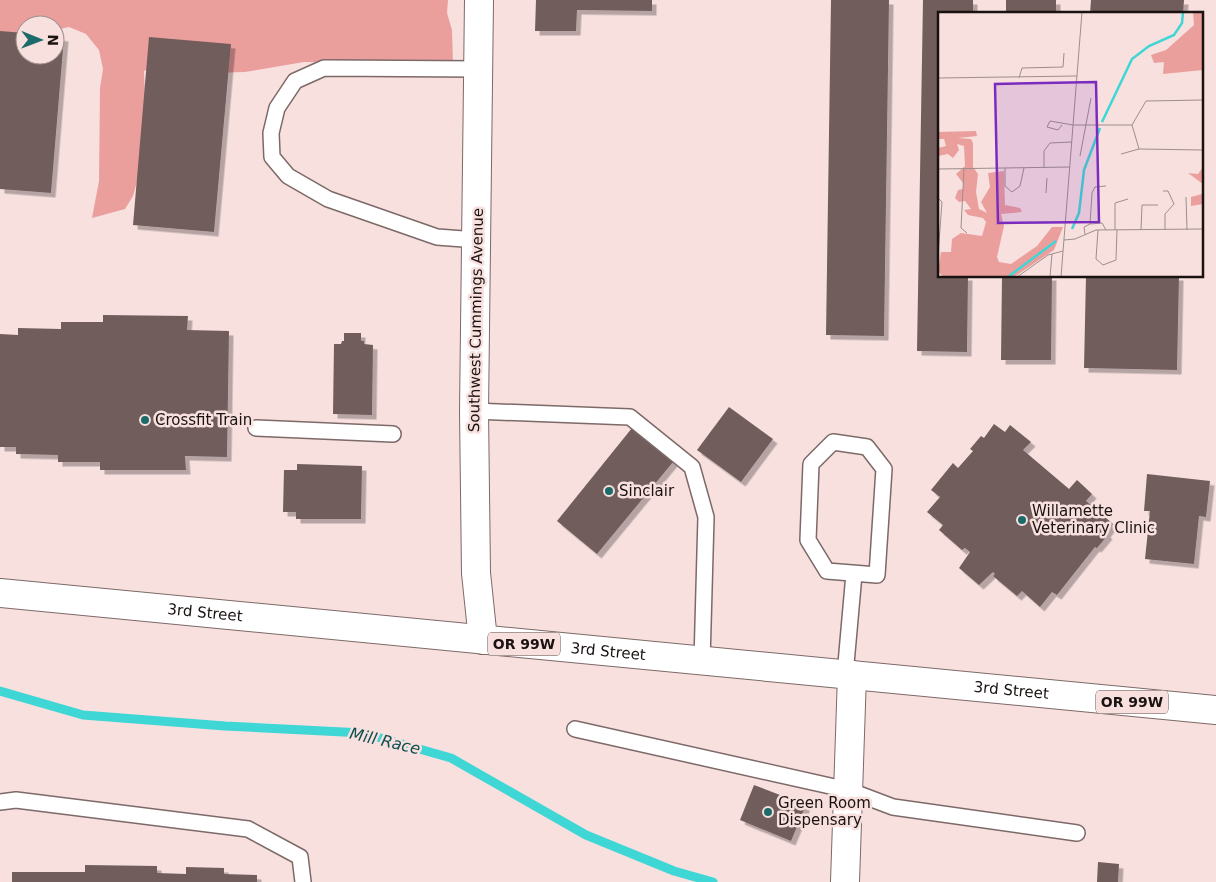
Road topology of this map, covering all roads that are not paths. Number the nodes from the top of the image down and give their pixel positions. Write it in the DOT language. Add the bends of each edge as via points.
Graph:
graph roads {
  1 [pos="479,0"];
  2 [pos="479,69"];
  3 [pos="477,240"];
  4 [pos="474,412"];
  5 [pos="256,428"];
  6 [pos="393,434"];
  7 [pos="854,574"];
  8 [pos="0,593"];
  9 [pos="483,640"];
  10 [pos="702,661"];
  11 [pos="848,675"];
  12 [pos="1216,710"];
  13 [pos="575,729"];
  14 [pos="848,790"];
  15 [pos="0,802"];
  16 [pos="1077,833"];
  17 [pos="303,882"];
  18 [pos="845,882"];
  1 -- 2 [label="main road, Southwest Cummings Avenue"];
  2 -- 3 [label="main road, Southwest Cummings Avenue"];
  2 -- 3 [label="lane" via="324,68 295,81 277,108 271,133 272,157 288,176 328,199 437,237"];
  3 -- 4 [label="main road, Southwest Cummings Avenue"];
  4 -- 9 [label="main road, Southwest Cummings Avenue" via="476,573"];
  4 -- 10 [label="lane" via="630,417 692,467 706,517"];
  5 -- 6 [label="lane"];
  7 -- 7 [label="lane" via="877,575 884,469 867,447 833,442 811,464 808,540 827,570"];
  7 -- 11 [label="lane"];
  8 -- 9 [label="main road, 3rd Street / OR 99W"];
  9 -- 10 [label="main road, 3rd Street / OR 99W"];
  10 -- 11 [label="main road, 3rd Street / OR 99W"];
  11 -- 12 [label="main road, 3rd Street / OR 99W"];
  11 -- 14 [label="main road"];
  13 -- 14 [label="lane"];
  14 -- 16 [label="lane" via="893,807"];
  14 -- 18 [label="main road"];
  15 -- 17 [label="lane" via="16,800 248,830 300,857"];
}
